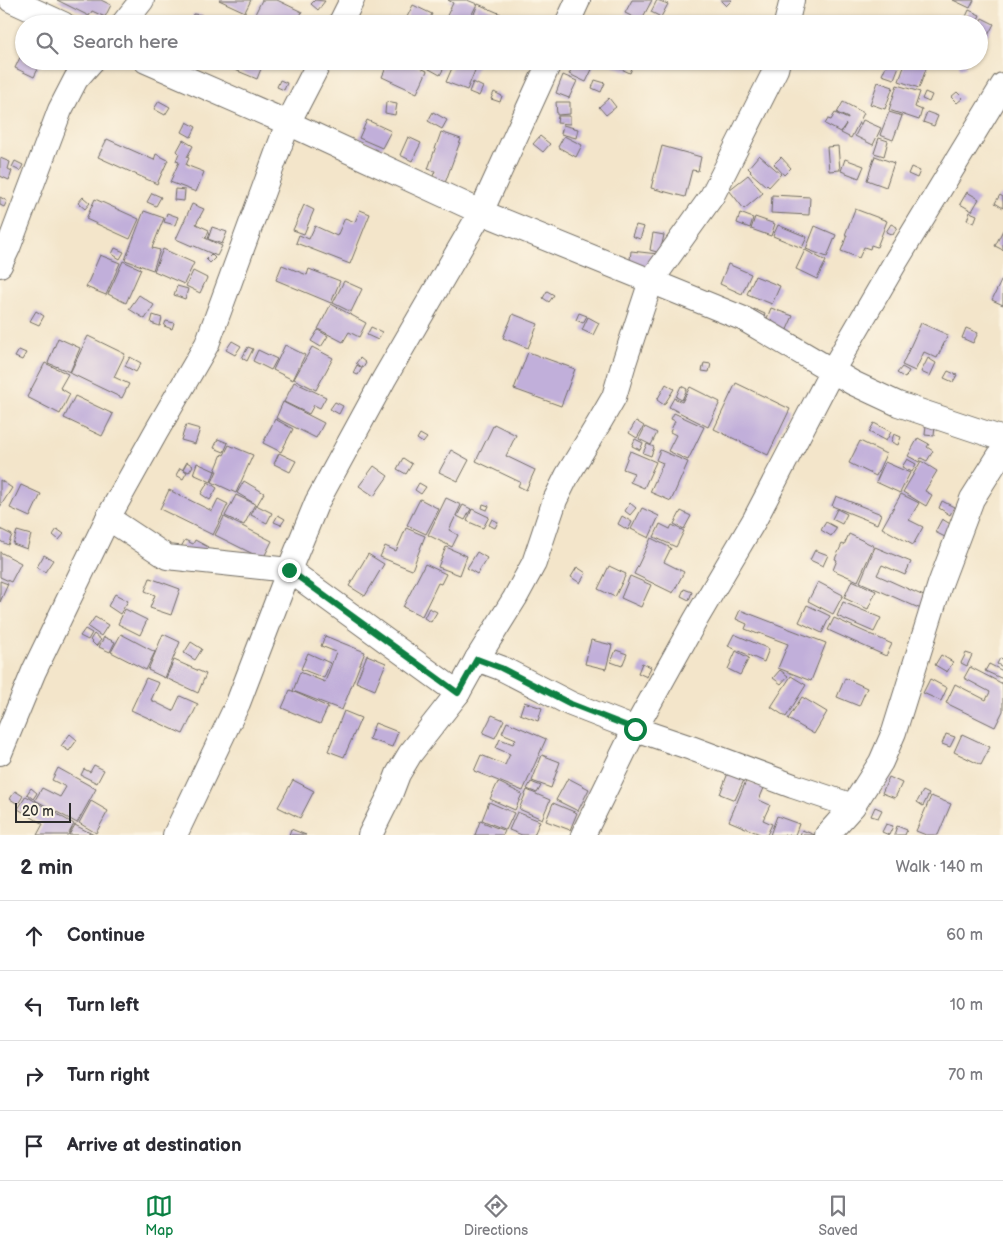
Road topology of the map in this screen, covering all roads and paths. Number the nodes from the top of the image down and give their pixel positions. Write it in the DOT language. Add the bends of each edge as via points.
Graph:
graph roads {
  1 [pos="11,0"];
  2 [pos="142,0"];
  3 [pos="352,0"];
  4 [pos="578,0"];
  5 [pos="792,0"];
  6 [pos="44,15"];
  7 [pos="130,15"];
  8 [pos="344,15"];
  9 [pos="571,15"];
  10 [pos="788,15"];
  11 [pos="84,70"];
  12 [pos="167,70"];
  13 [pos="315,70"];
  14 [pos="546,70"];
  15 [pos="775,70"];
  16 [pos="1003,85"];
  17 [pos="288,123"];
  18 [pos="481,212"];
  19 [pos="0,265"];
  20 [pos="651,281"];
  21 [pos="832,371"];
  22 [pos="1003,439"];
  23 [pos="1003,450"];
  24 [pos="108,518"];
  25 [pos="289,570"];
  26 [pos="477,659"];
  27 [pos="458,693"];
  28 [pos="635,729"];
  29 [pos="0,754"];
  30 [pos="852,806"];
  31 [pos="176,835"];
  32 [pos="370,835"];
  33 [pos="583,835"];
  34 [pos="827,835"];
  1 -- 6 [label="street"];
  2 -- 7 [label="street"];
  3 -- 8 [label="street"];
  4 -- 9 [label="street"];
  5 -- 10 [label="street"];
  11 -- 19 [label="street" via="60,110"];
  12 -- 17 [label="street"];
  13 -- 17 [label="street"];
  14 -- 18 [label="street"];
  15 -- 20 [label="street" via="712,196"];
  16 -- 21 [label="street"];
  17 -- 18 [label="street"];
  17 -- 24 [label="street" via="207,344"];
  18 -- 20 [label="street"];
  18 -- 25 [label="street" via="322,494"];
  20 -- 21 [label="street" via="744,319"];
  20 -- 26 [label="street" via="614,397 555,500 534,563"];
  21 -- 22 [label="street" via="898,404"];
  21 -- 28 [label="street" via="756,519 696,618"];
  23 -- 30 [label="street" via="972,499 940,584 882,762"];
  24 -- 25 [label="street" via="167,557"];
  24 -- 29 [label="street" via="34,671"];
  25 -- 27 [label="street"];
  25 -- 31 [label="street" via="238,703"];
  26 -- 27 [label="street"];
  26 -- 28 [label="street" via="571,704"];
  27 -- 32 [label="street" via="410,754"];
  28 -- 30 [label="street"];
  28 -- 33 [label="street"];
  30 -- 34 [label="street"];
}
